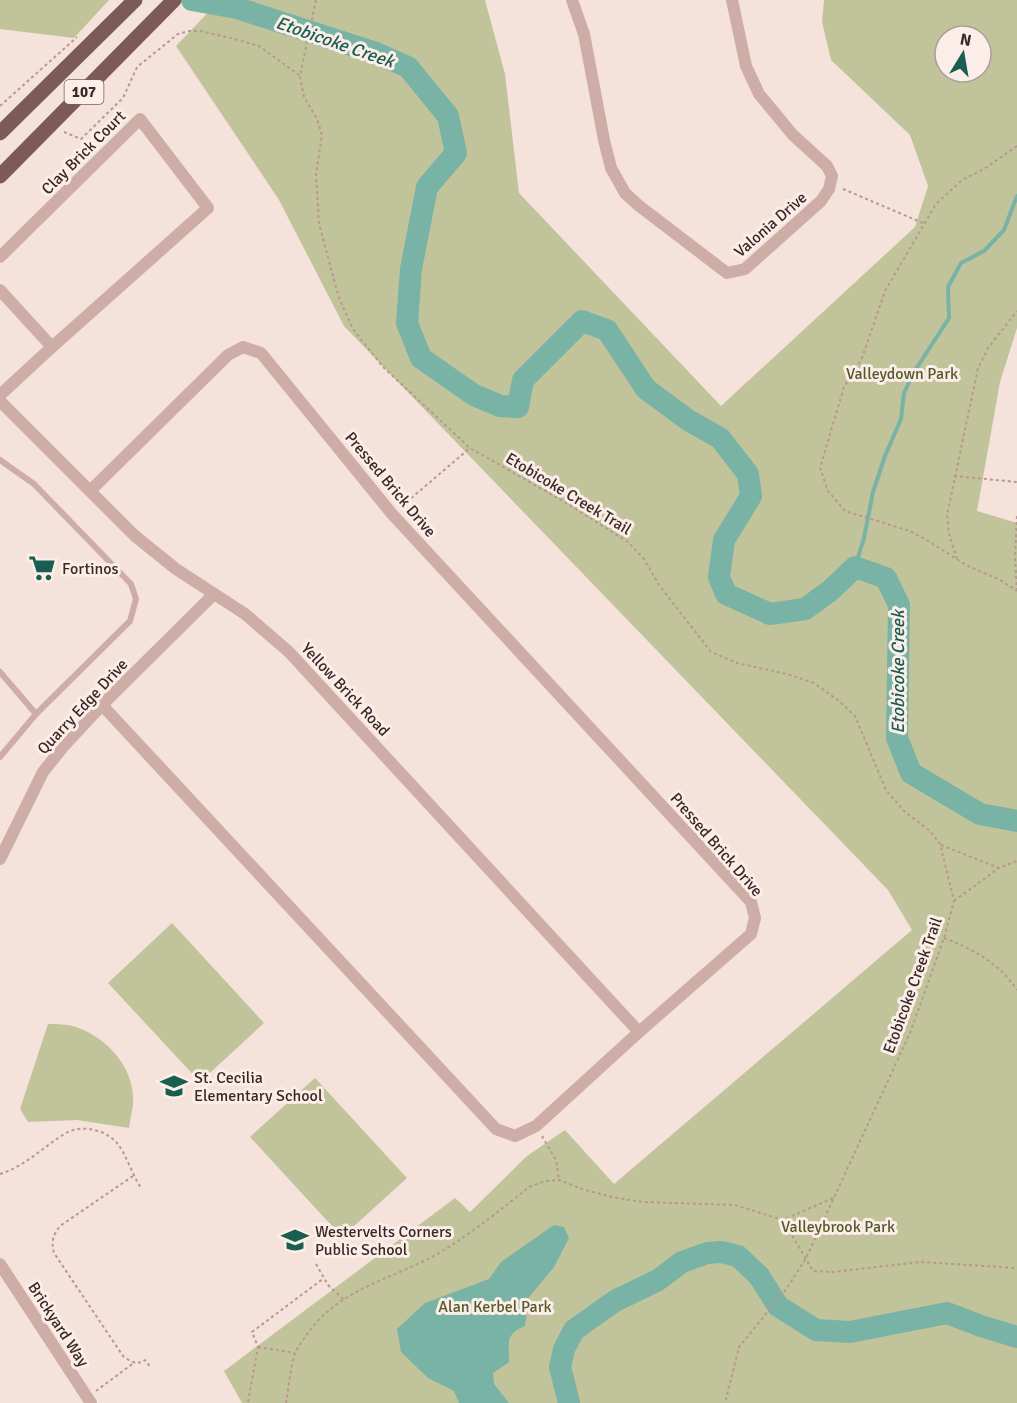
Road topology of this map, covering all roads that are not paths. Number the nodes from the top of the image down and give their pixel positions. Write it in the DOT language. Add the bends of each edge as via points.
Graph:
graph roads {
  1 [pos="135,0"];
  2 [pos="572,0"];
  3 [pos="732,0"];
  4 [pos="171,4"];
  5 [pos="0,133"];
  6 [pos="0,176"];
  7 [pos="0,257"];
  8 [pos="0,290"];
  9 [pos="52,347"];
  10 [pos="0,395"];
  11 [pos="0,401"];
  12 [pos="0,460"];
  13 [pos="90,491"];
  14 [pos="214,594"];
  15 [pos="0,672"];
  16 [pos="102,705"];
  17 [pos="36,714"];
  18 [pos="0,757"];
  19 [pos="0,859"];
  20 [pos="639,1032"];
  21 [pos="0,1264"];
  22 [pos="91,1403"];
  1 -- 5 [label="main road, 107"];
  2 -- 3 [label="street, Valonia Drive" via="584,34 611,168 638,205 727,273 746,269 821,201 832,184 827,166 793,135 759,94 742,50"];
  4 -- 6 [label="main road, 107"];
  7 -- 9 [label="street, Clay Brick Court" via="140,119 208,208"];
  8 -- 9 [label="street"];
  9 -- 10 [label="street, Clay Brick Court"];
  11 -- 13 [label="street, Yellow Brick Road"];
  12 -- 17 [label="lane" via="34,484 131,584 136,599 130,621"];
  13 -- 14 [label="street, Yellow Brick Road" via="135,536"];
  13 -- 20 [label="street, Pressed Brick Drive" via="228,355 243,347 261,353 392,514 751,902 755,918 751,934"];
  14 -- 16 [label="street, Quarry Edge Drive"];
  14 -- 20 [label="street, Yellow Brick Road" via="245,614 289,652"];
  15 -- 17 [label="lane"];
  16 -- 19 [label="street, Quarry Edge Drive" via="43,772"];
  16 -- 20 [label="street, Pressed Brick Drive" via="496,1129 515,1136 536,1126"];
  17 -- 18 [label="lane"];
  21 -- 22 [label="street, Brickyard Way"];
}
